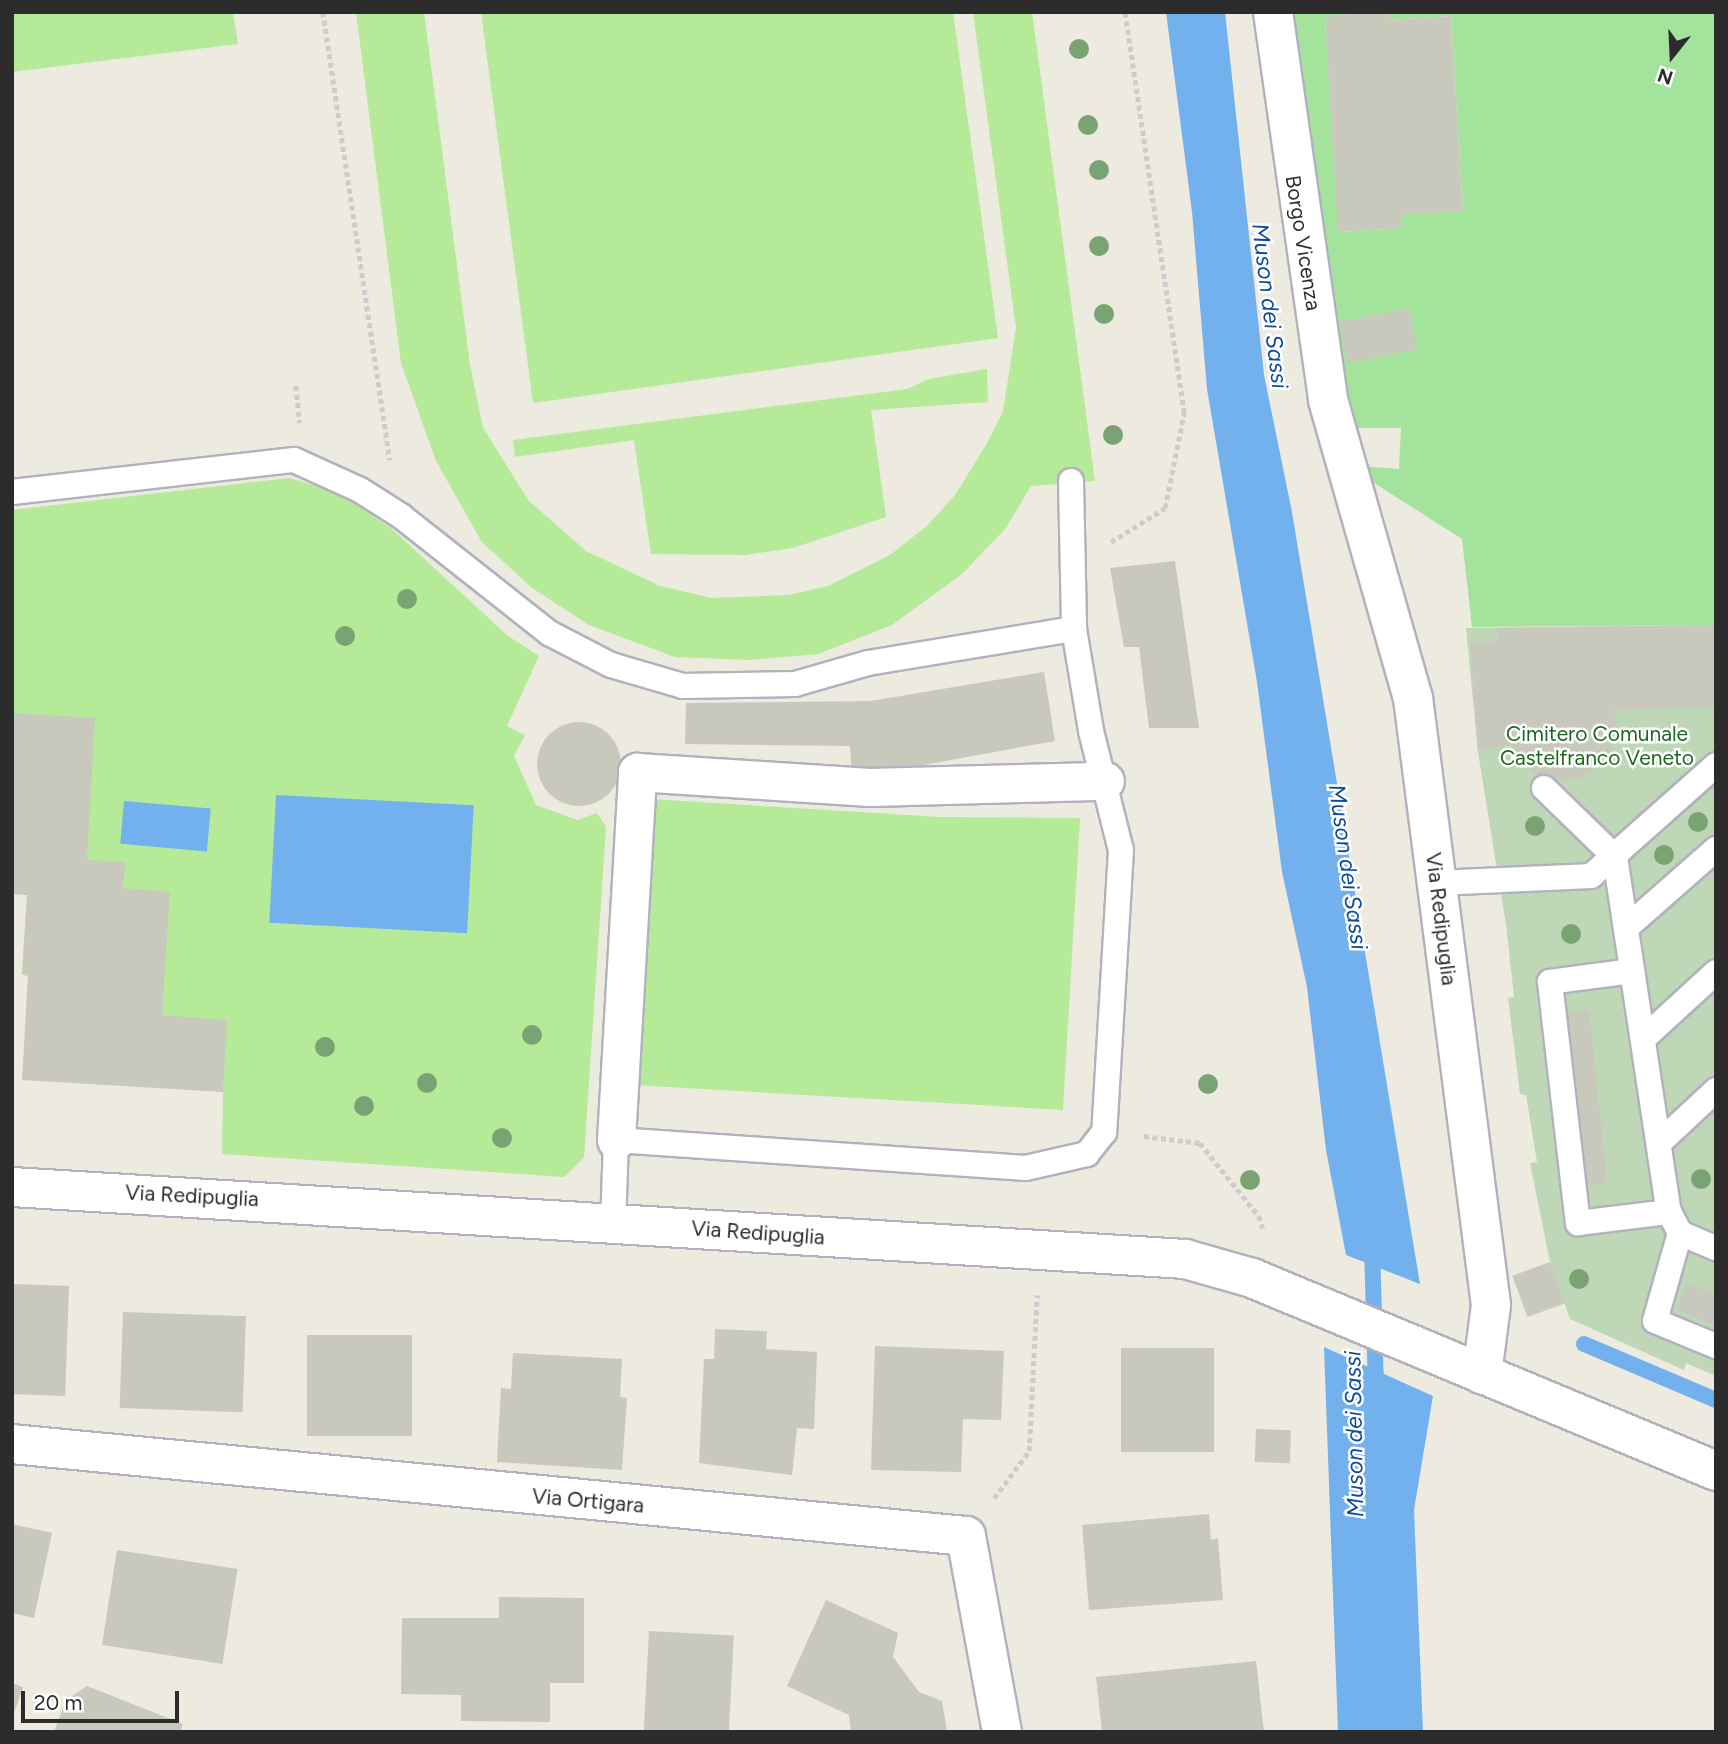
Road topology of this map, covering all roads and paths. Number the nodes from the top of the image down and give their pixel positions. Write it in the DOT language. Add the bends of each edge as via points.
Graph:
graph roads {
  1 [pos="323,12"];
  2 [pos="1125,12"];
  3 [pos="1273,12"];
  4 [pos="1345,471"];
  5 [pos="1071,481"];
  6 [pos="12,492"];
  7 [pos="401,516"];
  8 [pos="1108,544"];
  9 [pos="1073,629"];
  10 [pos="1716,765"];
  11 [pos="1105,781"];
  12 [pos="1544,788"];
  13 [pos="1716,849"];
  14 [pos="1615,857"];
  15 [pos="1437,883"];
  16 [pos="1626,928"];
  17 [pos="1632,971"];
  18 [pos="1716,972"];
  19 [pos="1643,1039"];
  20 [pos="1716,1090"];
  21 [pos="1104,1132"];
  22 [pos="616,1140"];
  23 [pos="1659,1143"];
  24 [pos="12,1187"];
  25 [pos="613,1224"];
  26 [pos="1263,1228"];
  27 [pos="1696,1233"];
  28 [pos="1040,1251"];
  29 [pos="1716,1346"];
  30 [pos="1466,1367"];
  31 [pos="12,1444"];
  32 [pos="1716,1471"];
  33 [pos="966,1535"];
  34 [pos="1002,1732"];
  1 -- 7 [label="path" via="368,333"];
  2 -- 8 [label="path" via="1184,413 1165,508"];
  3 -- 4 [label="street, Borgo Vicenza" via="1304,253 1328,400"];
  4 -- 15 [label="street, Via Redipuglia" via="1413,698"];
  5 -- 9 [label="lane"];
  6 -- 7 [label="lane" via="294,460 360,490"];
  7 -- 9 [label="lane" via="549,633 611,665 683,686 795,684 868,663"];
  9 -- 11 [label="lane"];
  10 -- 14 [label="lane"];
  11 -- 21 [label="lane" via="1121,850"];
  11 -- 22 [label="street" via="870,787 637,772"];
  12 -- 14 [label="lane"];
  13 -- 16 [label="lane"];
  14 -- 15 [label="lane" via="1591,876"];
  14 -- 16 [label="lane"];
  15 -- 30 [label="street, Via Redipuglia" via="1491,1305"];
  16 -- 17 [label="lane"];
  17 -- 19 [label="lane"];
  17 -- 27 [label="lane" via="1550,982 1578,1223"];
  18 -- 19 [label="lane"];
  19 -- 23 [label="lane"];
  20 -- 23 [label="lane"];
  21 -- 22 [label="lane" via="1087,1154 1026,1168"];
  21 -- 26 [label="path" via="1200,1143 1259,1216"];
  22 -- 25 [label="lane"];
  23 -- 27 [label="lane"];
  24 -- 25 [label="street, Via Redipuglia"];
  25 -- 28 [label="street, Via Redipuglia"];
  27 -- 29 [label="lane" via="1655,1321"];
  28 -- 30 [label="street, Via Redipuglia" via="1185,1259 1226,1268"];
  28 -- 33 [label="path" via="1029,1451"];
  30 -- 32 [label="street, Via Redipuglia"];
  31 -- 33 [label="street, Via Ortigara"];
  33 -- 34 [label="street"];
}
